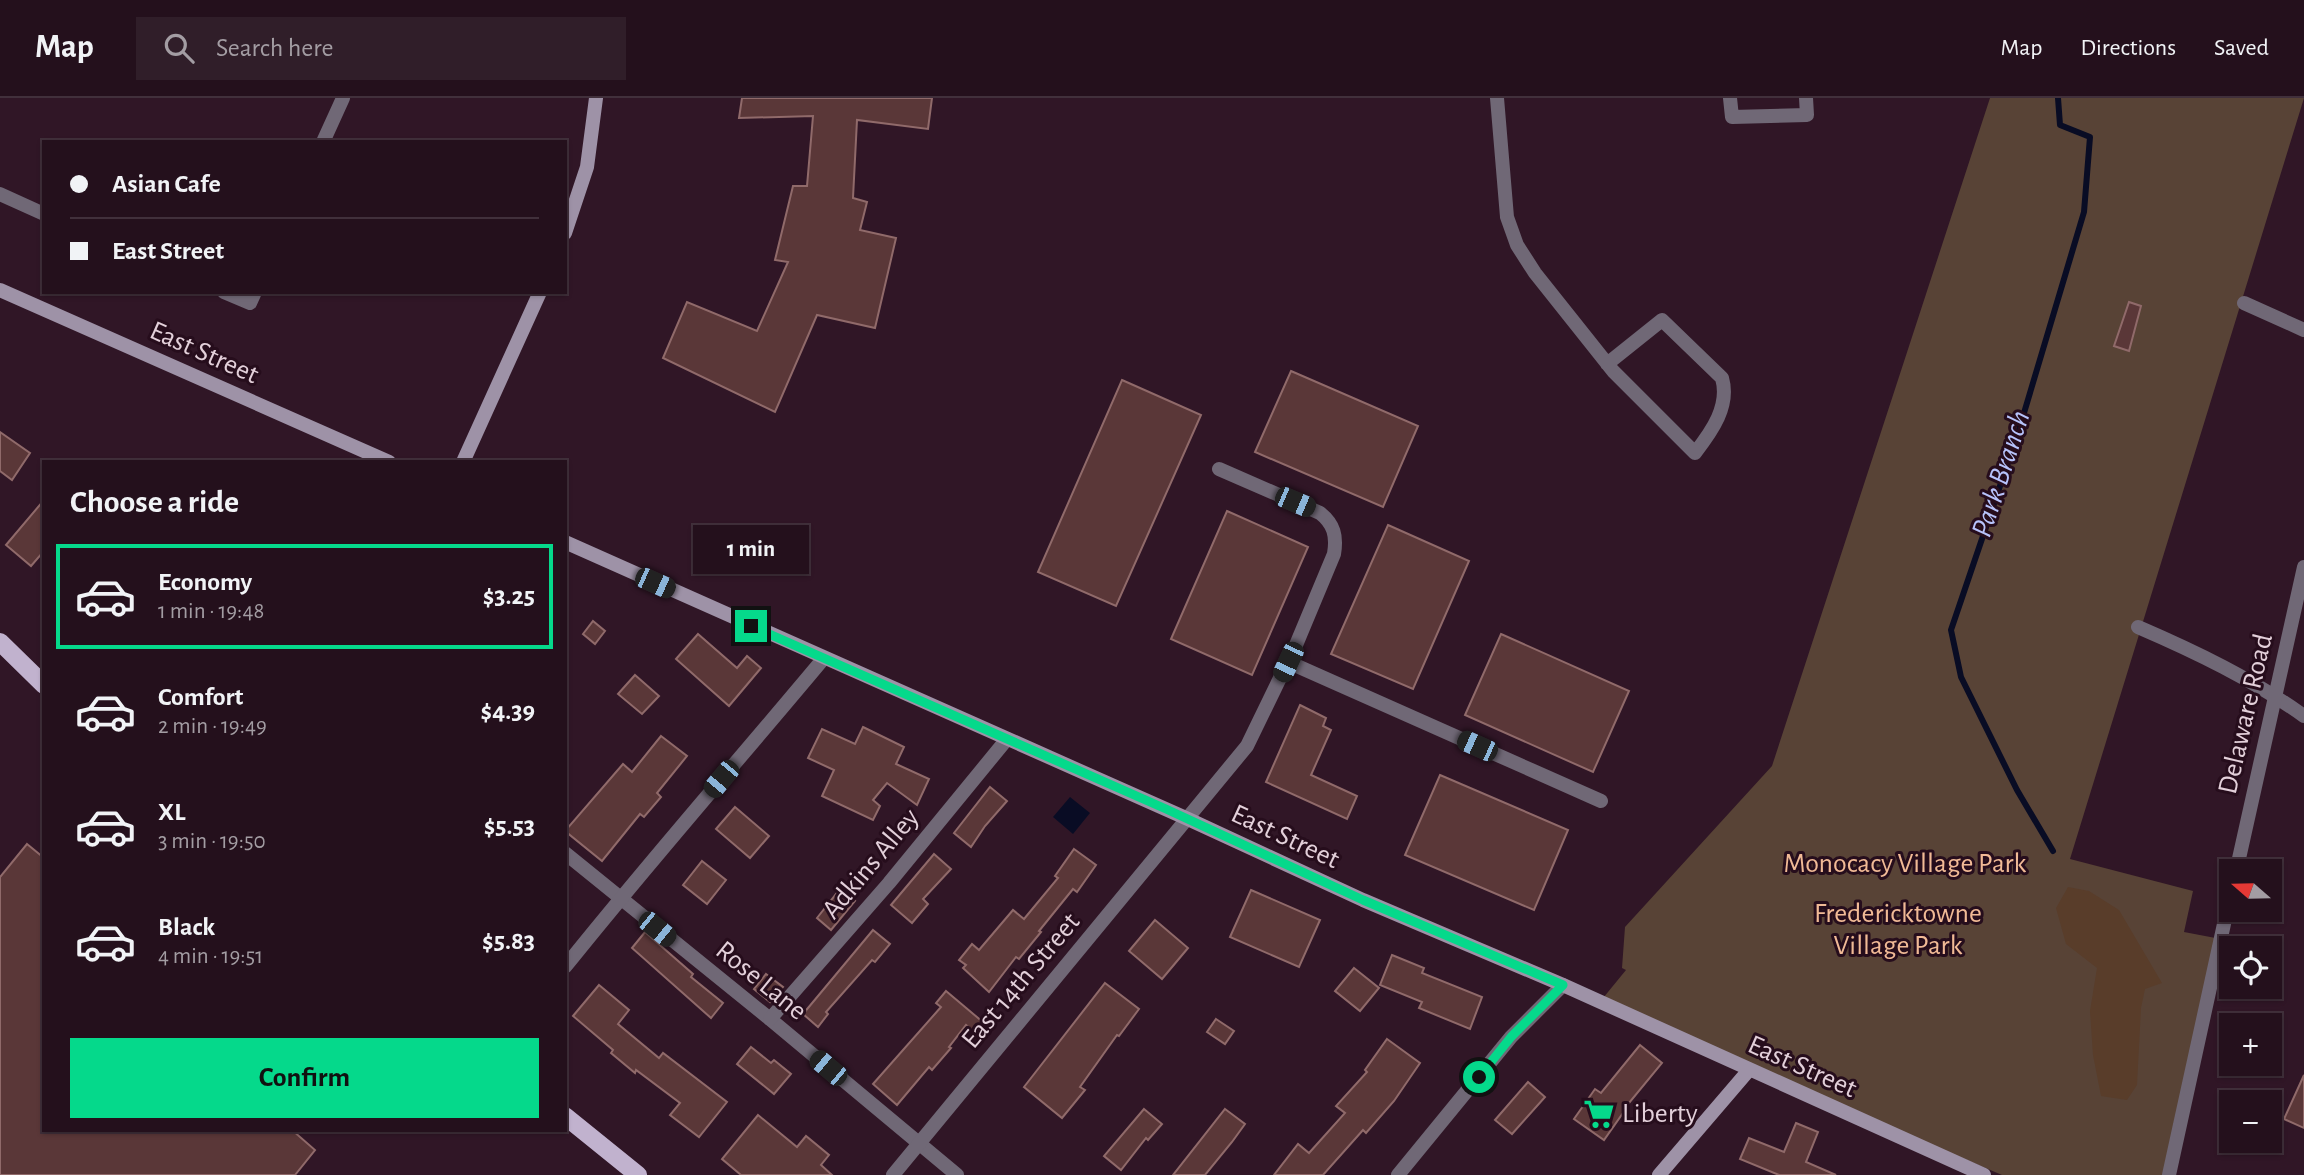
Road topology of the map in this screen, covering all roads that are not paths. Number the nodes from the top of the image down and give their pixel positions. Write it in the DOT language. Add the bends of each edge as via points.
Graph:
graph roads {
  1 [pos="343,98"];
  2 [pos="596,98"];
  3 [pos="1497,98"];
  4 [pos="1730,98"];
  5 [pos="1806,98"];
  6 [pos="324,140"];
  7 [pos="0,194"];
  8 [pos="42,213"];
  9 [pos="567,227"];
  10 [pos="0,290"];
  11 [pos="229,294"];
  12 [pos="254,294"];
  13 [pos="539,294"];
  14 [pos="2244,303"];
  15 [pos="2304,330"];
  16 [pos="1607,364"];
  17 [pos="384,460"];
  18 [pos="464,460"];
  19 [pos="1219,469"];
  20 [pos="567,543"];
  21 [pos="2304,567"];
  22 [pos="2138,627"];
  23 [pos="0,642"];
  24 [pos="824,658"];
  25 [pos="1288,662"];
  26 [pos="42,683"];
  27 [pos="2275,695"];
  28 [pos="2304,716"];
  29 [pos="1007,739"];
  30 [pos="1601,801"];
  31 [pos="1188,820"];
  32 [pos="567,855"];
  33 [pos="2239,859"];
  34 [pos="620,898"];
  35 [pos="2224,922"];
  36 [pos="567,964"];
  37 [pos="1563,985"];
  38 [pos="770,1019"];
  39 [pos="1749,1070"];
  40 [pos="567,1118"];
  41 [pos="919,1144"];
  42 [pos="638,1175"];
  43 [pos="893,1175"];
  44 [pos="957,1175"];
  45 [pos="1398,1175"];
  46 [pos="1659,1175"];
  47 [pos="1984,1175"];
  48 [pos="2169,1175"];
  1 -- 6 [label="street"];
  2 -- 9 [label="main road" via="587,167"];
  3 -- 16 [label="street" via="1507,217 1517,245"];
  4 -- 5 [label="street" via="1732,117 1807,115"];
  7 -- 8 [label="street"];
  10 -- 17 [label="main road, East Street"];
  11 -- 12 [label="street" via="250,303"];
  13 -- 18 [label="main road"];
  14 -- 15 [label="street"];
  16 -- 16 [label="street" via="1613,371 1695,453 1714,428 1726,390 1722,378 1662,320"];
  19 -- 25 [label="street, East 14th Street" via="1320,513 1334,529 1334,554"];
  20 -- 24 [label="main road, East Street"];
  21 -- 27 [label="street, Delaware Road"];
  22 -- 27 [label="street" via="2207,657"];
  23 -- 26 [label="main road"];
  24 -- 29 [label="main road, East Street"];
  24 -- 34 [label="street"];
  25 -- 30 [label="street"];
  25 -- 31 [label="street, East 14th Street" via="1247,746"];
  27 -- 28 [label="street"];
  27 -- 33 [label="street, Delaware Road"];
  29 -- 31 [label="main road, East Street"];
  29 -- 38 [label="street, Adkins Alley"];
  31 -- 37 [label="main road, East Street"];
  31 -- 41 [label="street, East 14th Street"];
  32 -- 34 [label="street, Rose Lane"];
  34 -- 36 [label="street"];
  34 -- 38 [label="street, Rose Lane"];
  35 -- 48 [label="street"];
  37 -- 39 [label="main road, East Street"];
  37 -- 45 [label="street" via="1511,1037"];
  38 -- 41 [label="street, Rose Lane"];
  39 -- 46 [label="main road"];
  39 -- 47 [label="main road, East Street"];
  40 -- 42 [label="main road"];
  41 -- 43 [label="street, East 14th Street"];
  41 -- 44 [label="street, Rose Lane"];
}
